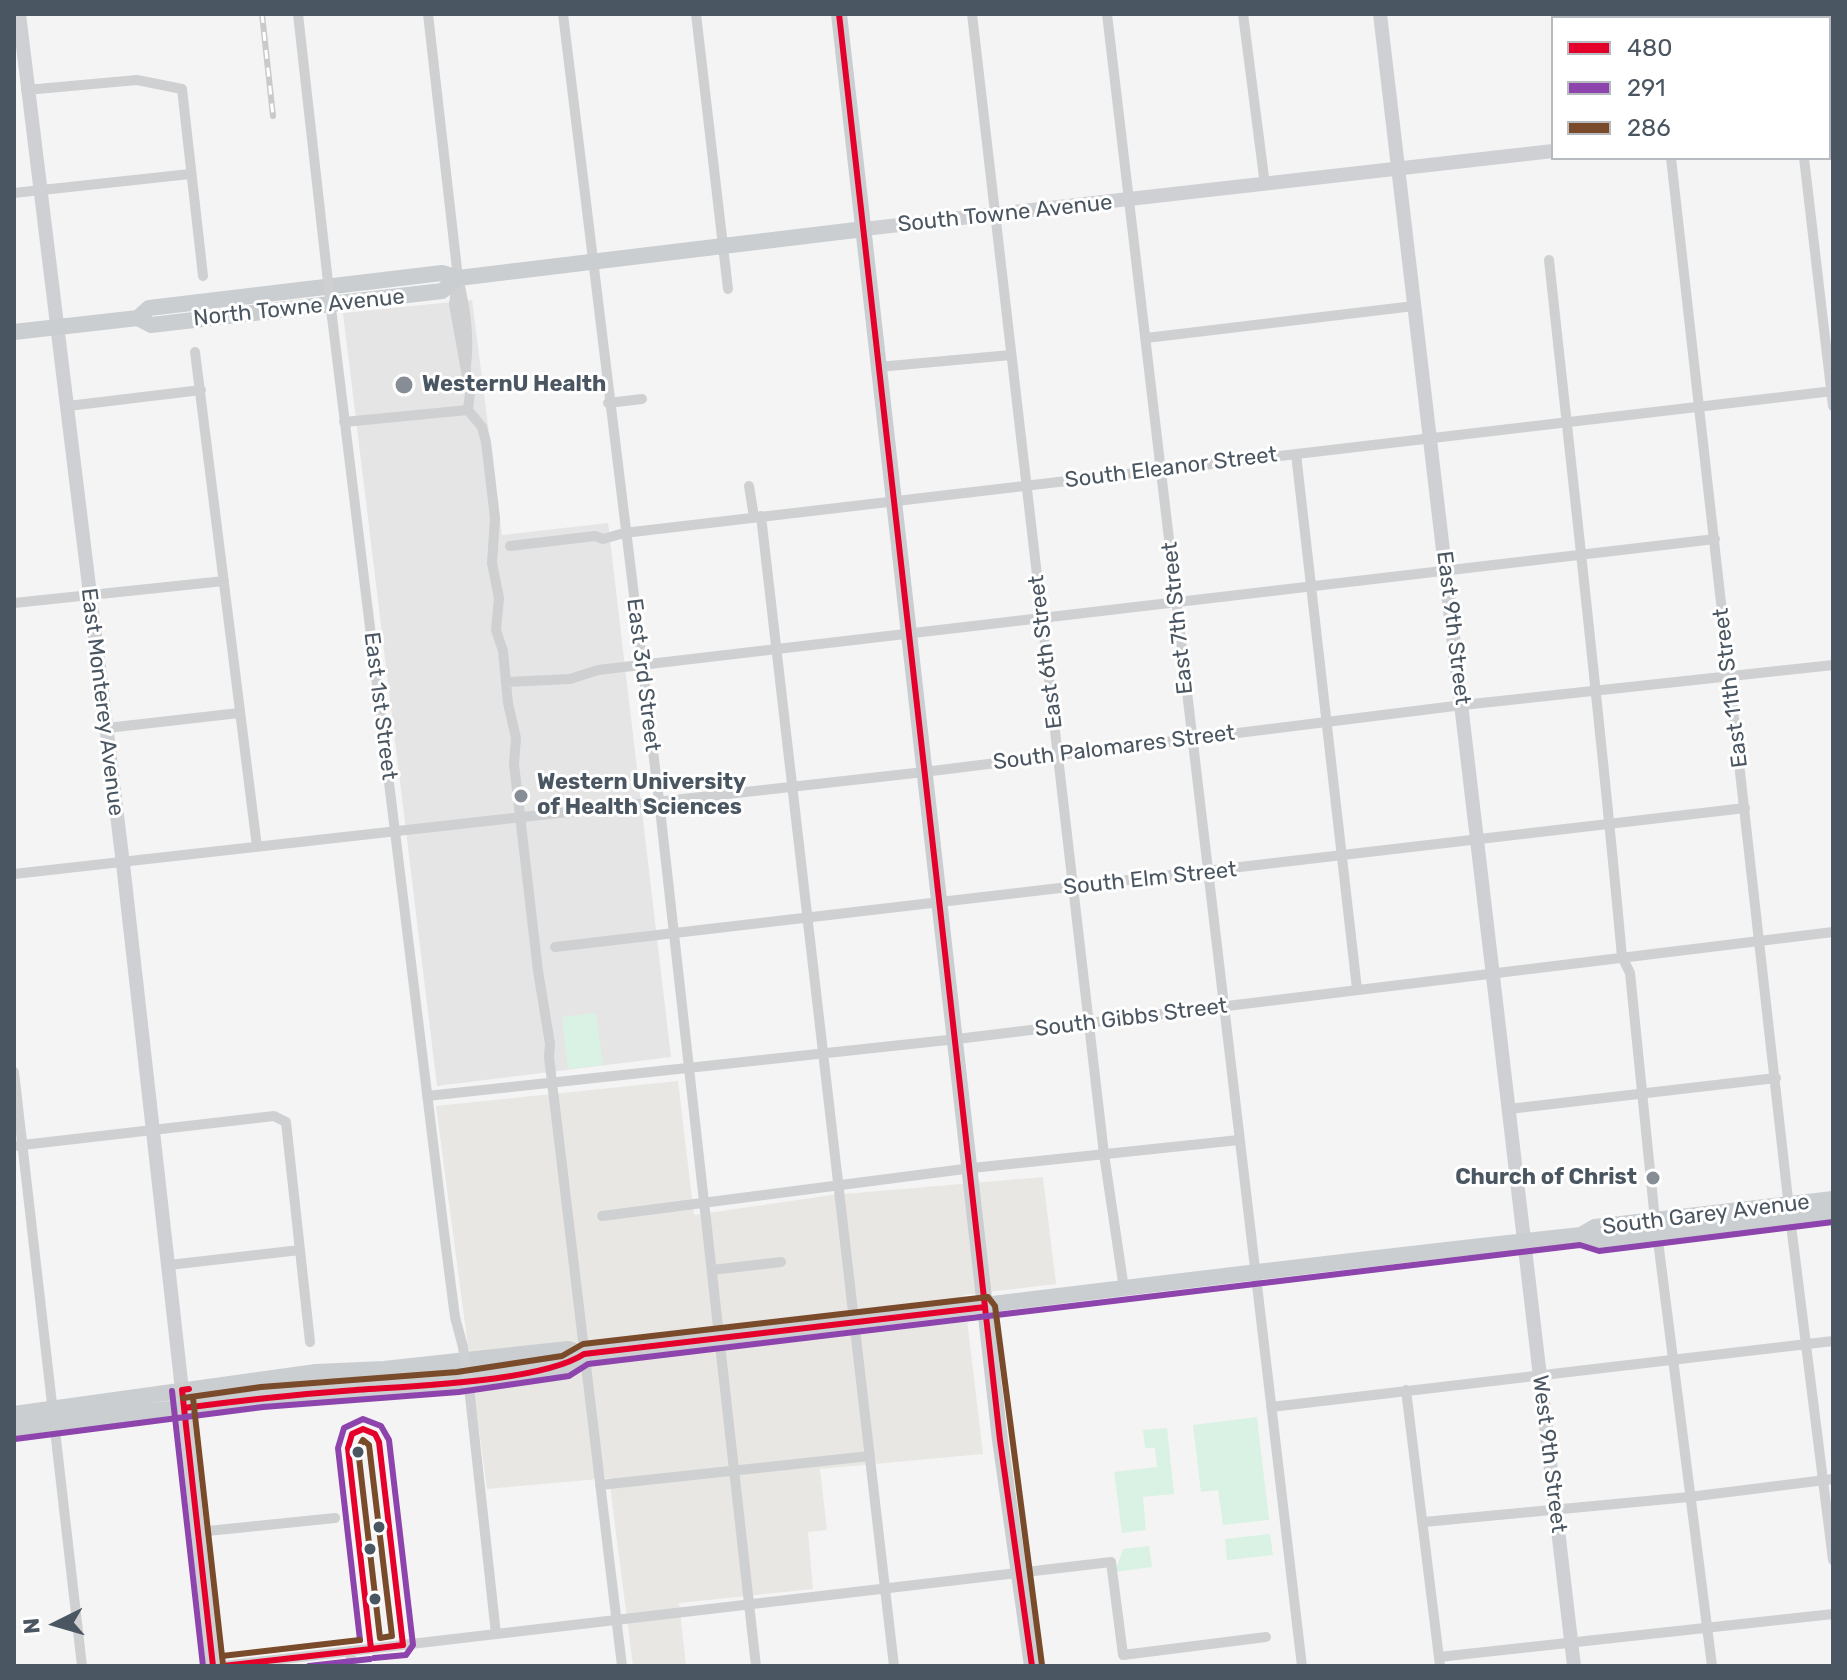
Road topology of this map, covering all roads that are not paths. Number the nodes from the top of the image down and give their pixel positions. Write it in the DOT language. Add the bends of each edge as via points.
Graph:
graph roads {
  1 [pos="19,14"];
  2 [pos="298,14"];
  3 [pos="428,14"];
  4 [pos="563,14"];
  5 [pos="696,14"];
  6 [pos="839,14"];
  7 [pos="972,14"];
  8 [pos="1107,14"];
  9 [pos="1243,14"];
  10 [pos="1380,14"];
  11 [pos="19,73"];
  12 [pos="26,90"];
  13 [pos="1551,151"];
  14 [pos="1671,160"];
  15 [pos="1804,160"];
  16 [pos="1399,169"];
  17 [pos="190,174"];
  18 [pos="1265,185"];
  19 [pos="39,190"];
  20 [pos="14,193"];
  21 [pos="1129,201"];
  22 [pos="995,214"];
  23 [pos="864,229"];
  24 [pos="722,247"];
  25 [pos="1549,260"];
  26 [pos="592,263"];
  27 [pos="203,276"];
  28 [pos="458,278"];
  29 [pos="728,289"];
  30 [pos="1414,306"];
  31 [pos="138,318"];
  32 [pos="58,327"];
  33 [pos="14,332"];
  34 [pos="1146,338"];
  35 [pos="195,352"];
  36 [pos="1011,355"];
  37 [pos="878,367"];
  38 [pos="201,390"];
  39 [pos="1832,391"];
  40 [pos="642,399"];
  41 [pos="608,403"];
  42 [pos="68,406"];
  43 [pos="1833,406"];
  44 [pos="1700,408"];
  45 [pos="468,410"];
  46 [pos="1566,421"];
  47 [pos="344,422"];
  48 [pos="1430,436"];
  49 [pos="1296,454"];
  50 [pos="1161,468"];
  51 [pos="1026,485"];
  52 [pos="749,486"];
  53 [pos="893,502"];
  54 [pos="757,517"];
  55 [pos="624,533"];
  56 [pos="1715,539"];
  57 [pos="510,546"];
  58 [pos="1583,555"];
  59 [pos="1444,571"];
  60 [pos="224,581"];
  61 [pos="1312,588"];
  62 [pos="88,595"];
  63 [pos="14,603"];
  64 [pos="1176,604"];
  65 [pos="1042,619"];
  66 [pos="910,634"];
  67 [pos="777,651"];
  68 [pos="1833,665"];
  69 [pos="640,667"];
  70 [pos="1727,678"];
  71 [pos="507,682"];
  72 [pos="1593,691"];
  73 [pos="1463,705"];
  74 [pos="239,713"];
  75 [pos="1328,720"];
  76 [pos="107,728"];
  77 [pos="1192,738"];
  78 [pos="1059,755"];
  79 [pos="924,772"];
  80 [pos="791,784"];
  81 [pos="659,800"];
  82 [pos="1745,808"];
  83 [pos="522,816"];
  84 [pos="1610,824"];
  85 [pos="395,831"];
  86 [pos="1476,839"];
  87 [pos="257,847"];
  88 [pos="1342,858"];
  89 [pos="123,864"];
  90 [pos="1209,873"];
  91 [pos="14,874"];
  92 [pos="1075,887"];
  93 [pos="939,904"];
  94 [pos="807,919"];
  95 [pos="1833,932"];
  96 [pos="674,933"];
  97 [pos="1761,940"];
  98 [pos="555,947"];
  99 [pos="1622,957"];
  100 [pos="1492,975"];
  101 [pos="1357,989"];
  102 [pos="1224,1007"];
  103 [pos="1092,1022"];
  104 [pos="957,1039"];
  105 [pos="822,1054"];
  106 [pos="688,1069"];
  107 [pos="14,1072"];
  108 [pos="1776,1078"];
  109 [pos="553,1085"];
  110 [pos="1643,1094"];
  111 [pos="427,1096"];
  112 [pos="1509,1109"];
  113 [pos="154,1130"];
  114 [pos="1239,1140"];
  115 [pos="19,1146"];
  116 [pos="1104,1154"];
  117 [pos="972,1168"];
  118 [pos="841,1186"];
  119 [pos="1833,1199"];
  120 [pos="703,1202"];
  121 [pos="1789,1211"];
  122 [pos="1833,1212"];
  123 [pos="602,1216"];
  124 [pos="1656,1226"];
  125 [pos="1522,1241"];
  126 [pos="300,1250"];
  127 [pos="781,1262"];
  128 [pos="169,1265"];
  129 [pos="712,1270"];
  130 [pos="1256,1270"];
  131 [pos="1124,1289"];
  132 [pos="985,1307"];
  133 [pos="855,1322"];
  134 [pos="721,1337"];
  135 [pos="1833,1341"];
  136 [pos="310,1342"];
  137 [pos="1807,1344"];
  138 [pos="584,1354"];
  139 [pos="1674,1360"];
  140 [pos="1539,1375"];
  141 [pos="182,1390"];
  142 [pos="1406,1390"];
  143 [pos="1271,1407"];
  144 [pos="184,1408"];
  145 [pos="14,1414"];
  146 [pos="54,1417"];
  147 [pos="14,1429"];
  148 [pos="870,1456"];
  149 [pos="734,1471"];
  150 [pos="1829,1479"];
  151 [pos="600,1485"];
  152 [pos="1689,1497"];
  153 [pos="1556,1509"];
  154 [pos="335,1518"];
  155 [pos="1424,1522"];
  156 [pos="198,1532"];
  157 [pos="1833,1560"];
  158 [pos="1020,1573"];
  159 [pos="885,1588"];
  160 [pos="749,1605"];
  161 [pos="1833,1614"];
  162 [pos="617,1621"];
  163 [pos="1707,1630"];
  164 [pos="496,1634"];
  165 [pos="1266,1637"];
  166 [pos="1571,1642"];
  167 [pos="350,1651"];
  168 [pos="1440,1662"];
  169 [pos="82,1666"];
  170 [pos="213,1666"];
  171 [pos="223,1666"];
  172 [pos="352,1666"];
  173 [pos="622,1666"];
  174 [pos="756,1666"];
  175 [pos="894,1666"];
  176 [pos="1032,1666"];
  177 [pos="1302,1666"];
  178 [pos="1574,1666"];
  179 [pos="1712,1666"];
  1 -- 11 [label="street, East Monterey Avenue"];
  2 -- 47 [label="street, East 1st Street, bridge"];
  3 -- 28 [label="street"];
  4 -- 26 [label="street, East 3rd Street"];
  5 -- 24 [label="street"];
  6 -- 23 [label="main road"];
  7 -- 22 [label="street, East 6th Street"];
  8 -- 21 [label="street, East 7th Street"];
  9 -- 18 [label="street"];
  10 -- 16 [label="street, East 9th Street"];
  11 -- 12 [label="street, East Monterey Avenue"];
  12 -- 17 [label="street" via="137,80 182,89"];
  12 -- 19 [label="street, East Monterey Avenue"];
  13 -- 16 [label="street, South Towne Avenue"];
  14 -- 44 [label="street, East 11th Street"];
  15 -- 39 [label="street"];
  16 -- 18 [label="street, South Towne Avenue"];
  16 -- 30 [label="street, East 9th Street"];
  17 -- 19 [label="street"];
  17 -- 27 [label="street"];
  18 -- 21 [label="street, South Towne Avenue"];
  19 -- 20 [label="street"];
  19 -- 32 [label="street, East Monterey Avenue"];
  21 -- 22 [label="street, South Towne Avenue"];
  21 -- 34 [label="street, East 7th Street"];
  22 -- 23 [label="street, South Towne Avenue"];
  22 -- 36 [label="street, East 6th Street"];
  23 -- 24 [label="main road, South Towne Avenue"];
  23 -- 37 [label="main road"];
  24 -- 26 [label="main road, South Towne Avenue"];
  24 -- 29 [label="street"];
  25 -- 46 [label="street"];
  26 -- 28 [label="main road, South Towne Avenue"];
  26 -- 41 [label="street, East 3rd Street"];
  28 -- 31 [label="main road, North Towne Avenue" via="442,273 219,298 149,308"];
  28 -- 31 [label="main road, North Towne Avenue" via="442,291 428,293 151,325"];
  28 -- 45 [label="street"];
  30 -- 34 [label="street"];
  30 -- 48 [label="street, East 9th Street"];
  31 -- 32 [label="main road, North Towne Avenue"];
  32 -- 33 [label="main road, North Towne Avenue"];
  32 -- 42 [label="street, East Monterey Avenue"];
  34 -- 50 [label="street, East 7th Street"];
  35 -- 38 [label="street"];
  36 -- 37 [label="street"];
  36 -- 51 [label="street, East 6th Street"];
  37 -- 53 [label="main road"];
  38 -- 42 [label="street"];
  38 -- 60 [label="street"];
  39 -- 43 [label="street"];
  39 -- 44 [label="street, South Eleanor Street"];
  40 -- 41 [label="street"];
  41 -- 55 [label="street, East 3rd Street"];
  42 -- 62 [label="street, East Monterey Avenue"];
  44 -- 46 [label="street, South Eleanor Street"];
  44 -- 56 [label="street, East 11th Street"];
  45 -- 47 [label="street"];
  45 -- 71 [label="street" via="486,442 495,518 496,630"];
  46 -- 48 [label="street, South Eleanor Street"];
  46 -- 58 [label="street"];
  47 -- 85 [label="street, East 1st Street"];
  48 -- 49 [label="street, South Eleanor Street"];
  48 -- 59 [label="street, East 9th Street"];
  49 -- 50 [label="street, South Eleanor Street"];
  49 -- 61 [label="street"];
  50 -- 51 [label="street, South Eleanor Street"];
  50 -- 64 [label="street, East 7th Street"];
  51 -- 53 [label="street, South Eleanor Street"];
  51 -- 65 [label="street, East 6th Street"];
  52 -- 54 [label="street"];
  53 -- 54 [label="street, South Eleanor Street"];
  53 -- 66 [label="main road"];
  54 -- 55 [label="street, South Eleanor Street"];
  54 -- 67 [label="street"];
  55 -- 57 [label="street, South Eleanor Street" via="603,531"];
  55 -- 69 [label="street, East 3rd Street"];
  56 -- 58 [label="street"];
  56 -- 70 [label="street, East 11th Street"];
  58 -- 59 [label="street"];
  58 -- 72 [label="street"];
  59 -- 61 [label="street"];
  59 -- 73 [label="street, East 9th Street"];
  60 -- 62 [label="street"];
  60 -- 74 [label="street"];
  61 -- 64 [label="street"];
  61 -- 75 [label="street"];
  62 -- 63 [label="street"];
  62 -- 76 [label="street, East Monterey Avenue"];
  64 -- 65 [label="street"];
  64 -- 77 [label="street, East 7th Street"];
  65 -- 66 [label="street"];
  65 -- 78 [label="street, East 6th Street"];
  66 -- 67 [label="street"];
  66 -- 79 [label="main road"];
  67 -- 69 [label="street"];
  67 -- 80 [label="street"];
  68 -- 70 [label="street, South Palomares Street"];
  69 -- 71 [label="street" via="598,670 570,679"];
  69 -- 81 [label="street, East 3rd Street"];
  70 -- 72 [label="street, South Palomares Street"];
  70 -- 82 [label="street, East 11th Street"];
  71 -- 83 [label="street"];
  72 -- 73 [label="street, South Palomares Street"];
  72 -- 84 [label="street"];
  73 -- 75 [label="street, South Palomares Street"];
  73 -- 86 [label="street, East 9th Street"];
  74 -- 76 [label="street"];
  74 -- 87 [label="street"];
  75 -- 77 [label="street, South Palomares Street"];
  75 -- 88 [label="street"];
  76 -- 89 [label="street, East Monterey Avenue"];
  77 -- 78 [label="street, South Palomares Street"];
  77 -- 90 [label="street, East 7th Street"];
  78 -- 79 [label="street, South Palomares Street"];
  78 -- 92 [label="street, East 6th Street"];
  79 -- 80 [label="street, South Palomares Street"];
  79 -- 93 [label="main road"];
  80 -- 81 [label="street, South Palomares Street"];
  80 -- 94 [label="street"];
  81 -- 83 [label="street, South Palomares Street"];
  81 -- 96 [label="street, East 3rd Street"];
  82 -- 84 [label="street, South Elm Street"];
  82 -- 97 [label="street, East 11th Street"];
  83 -- 85 [label="street, South Palomares Street"];
  83 -- 109 [label="street"];
  84 -- 86 [label="street, South Elm Street"];
  84 -- 99 [label="street"];
  85 -- 87 [label="street, South Palomares Street"];
  85 -- 111 [label="street, East 1st Street"];
  86 -- 88 [label="street, South Elm Street"];
  86 -- 100 [label="street, East 9th Street"];
  87 -- 89 [label="street, South Palomares Street"];
  88 -- 90 [label="street, South Elm Street"];
  88 -- 101 [label="street"];
  89 -- 91 [label="street, South Palomares Street"];
  89 -- 113 [label="street, East Monterey Avenue"];
  90 -- 92 [label="street, South Elm Street"];
  90 -- 102 [label="street, East 7th Street"];
  92 -- 93 [label="street, South Elm Street"];
  92 -- 103 [label="street, East 6th Street"];
  93 -- 94 [label="street, South Elm Street"];
  93 -- 104 [label="main road"];
  94 -- 96 [label="street, South Elm Street"];
  94 -- 105 [label="street"];
  95 -- 97 [label="street, South Gibbs Street"];
  96 -- 98 [label="street, South Elm Street"];
  96 -- 106 [label="street, East 3rd Street"];
  97 -- 99 [label="street, South Gibbs Street"];
  97 -- 108 [label="street, East 11th Street"];
  99 -- 100 [label="street, South Gibbs Street"];
  99 -- 110 [label="street" via="1630,973"];
  100 -- 101 [label="street, South Gibbs Street"];
  100 -- 112 [label="street, East 9th Street"];
  101 -- 102 [label="street, South Gibbs Street"];
  102 -- 103 [label="street, South Gibbs Street"];
  102 -- 114 [label="street, East 7th Street"];
  103 -- 104 [label="street, South Gibbs Street"];
  103 -- 116 [label="street, East 6th Street"];
  104 -- 105 [label="street, South Gibbs Street"];
  104 -- 117 [label="main road"];
  105 -- 106 [label="street, South Gibbs Street"];
  105 -- 118 [label="street"];
  106 -- 109 [label="street, South Gibbs Street"];
  106 -- 120 [label="street, East 3rd Street"];
  107 -- 115 [label="street"];
  108 -- 110 [label="street"];
  108 -- 121 [label="street, East 11th Street"];
  109 -- 111 [label="street, South Gibbs Street"];
  109 -- 138 [label="street"];
  110 -- 112 [label="street"];
  110 -- 124 [label="street"];
  111 -- 164 [label="street, East 1st Street, bridge" via="470,1396"];
  112 -- 125 [label="street, East 9th Street"];
  113 -- 115 [label="street"];
  113 -- 126 [label="street" via="274,1116 286,1122"];
  113 -- 128 [label="street, East Monterey Avenue"];
  114 -- 116 [label="street"];
  114 -- 130 [label="street, East 7th Street"];
  115 -- 146 [label="street"];
  116 -- 117 [label="street"];
  116 -- 131 [label="street, East 6th Street"];
  117 -- 118 [label="street"];
  117 -- 132 [label="main road"];
  118 -- 120 [label="street"];
  118 -- 133 [label="street"];
  119 -- 121 [label="main road, South Garey Avenue"];
  120 -- 123 [label="street"];
  120 -- 129 [label="street, East 3rd Street"];
  121 -- 122 [label="main road, South Garey Avenue"];
  121 -- 124 [label="main road, South Garey Avenue"];
  121 -- 137 [label="street, East 11th Street"];
  124 -- 125 [label="main road, South Garey Avenue" via="1595,1227 1581,1235"];
  124 -- 139 [label="street"];
  125 -- 130 [label="main road, South Garey Avenue"];
  125 -- 140 [label="street, West 9th Street"];
  126 -- 128 [label="street"];
  126 -- 136 [label="street"];
  127 -- 129 [label="street"];
  128 -- 141 [label="street, East Monterey Avenue"];
  129 -- 134 [label="street, East 3rd Street"];
  130 -- 131 [label="main road, South Garey Avenue"];
  130 -- 143 [label="street, East 7th Street"];
  131 -- 132 [label="main road, South Garey Avenue"];
  132 -- 133 [label="main road, South Garey Avenue"];
  132 -- 158 [label="main road"];
  133 -- 134 [label="main road, South Garey Avenue"];
  133 -- 148 [label="street"];
  134 -- 138 [label="main road, South Garey Avenue"];
  134 -- 149 [label="street, East 3rd Street"];
  135 -- 137 [label="street"];
  137 -- 139 [label="street"];
  137 -- 150 [label="street, East 11th Street"];
  138 -- 141 [label="main road" via="568,1349"];
  138 -- 144 [label="main road, South Garey Avenue" via="566,1366 482,1378"];
  138 -- 151 [label="street"];
  139 -- 140 [label="street"];
  139 -- 152 [label="street"];
  140 -- 142 [label="street"];
  140 -- 153 [label="street, West 9th Street"];
  141 -- 144 [label="street, East Monterey Avenue"];
  141 -- 146 [label="main road"];
  142 -- 143 [label="street"];
  142 -- 155 [label="street"];
  143 -- 177 [label="street, East 7th Street"];
  144 -- 146 [label="main road, South Garey Avenue"];
  144 -- 156 [label="street, East Monterey Avenue"];
  145 -- 146 [label="main road"];
  146 -- 147 [label="main road"];
  146 -- 169 [label="street"];
  148 -- 149 [label="street"];
  148 -- 159 [label="street"];
  149 -- 151 [label="street"];
  149 -- 160 [label="street, East 3rd Street"];
  150 -- 152 [label="street"];
  150 -- 157 [label="street, East 11th Street"];
  151 -- 162 [label="street"];
  152 -- 153 [label="street"];
  152 -- 163 [label="street"];
  153 -- 155 [label="street"];
  153 -- 166 [label="street, West 9th Street"];
  154 -- 156 [label="street"];
  155 -- 168 [label="street"];
  156 -- 170 [label="street, East Monterey Avenue"];
  158 -- 159 [label="street"];
  158 -- 165 [label="street" via="1111,1562 1123,1655"];
  158 -- 176 [label="main road"];
  159 -- 160 [label="street"];
  159 -- 175 [label="street"];
  160 -- 162 [label="street"];
  160 -- 174 [label="street, East 3rd Street"];
  161 -- 163 [label="street"];
  162 -- 164 [label="street"];
  162 -- 173 [label="street"];
  163 -- 166 [label="street"];
  163 -- 179 [label="street"];
  164 -- 167 [label="street"];
  166 -- 168 [label="street"];
  166 -- 178 [label="street, West 9th Street"];
  167 -- 171 [label="street"];
  167 -- 172 [label="street"];
}
